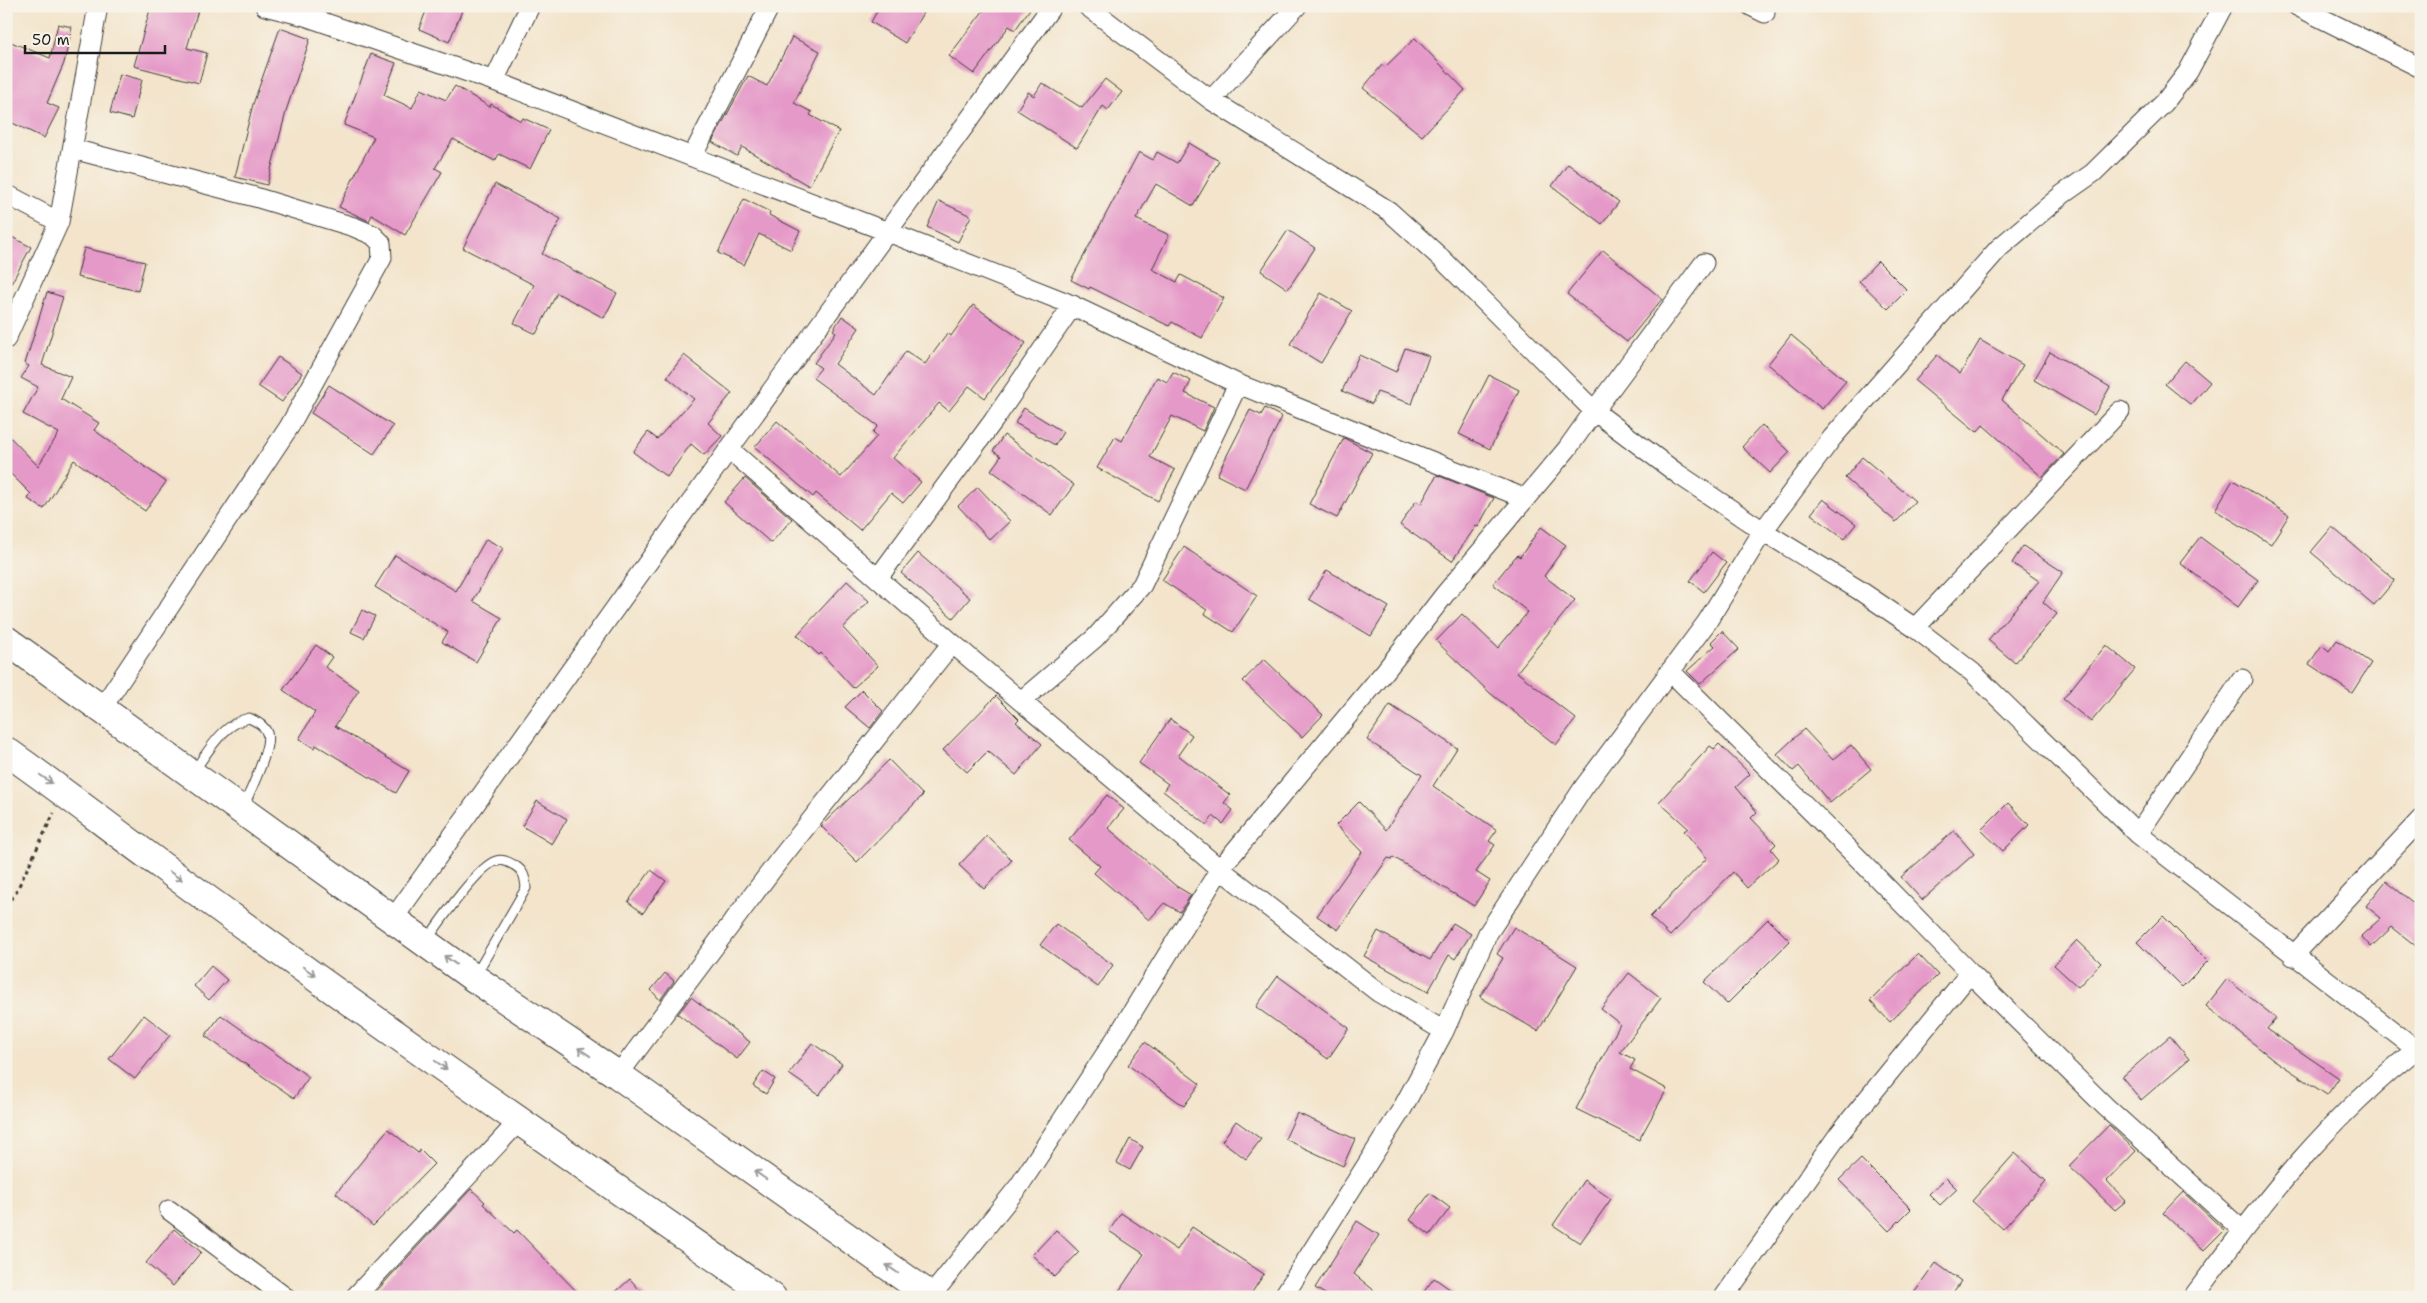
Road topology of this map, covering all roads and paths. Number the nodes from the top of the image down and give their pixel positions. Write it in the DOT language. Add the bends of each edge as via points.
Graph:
graph roads {
  1 [pos="98,6"];
  2 [pos="265,6"];
  3 [pos="530,6"];
  4 [pos="770,6"];
  5 [pos="1052,6"];
  6 [pos="1087,6"];
  7 [pos="1297,6"];
  8 [pos="2223,6"];
  9 [pos="2297,6"];
  10 [pos="2421,68"];
  11 [pos="494,81"];
  12 [pos="1211,100"];
  13 [pos="73,149"];
  14 [pos="692,157"];
  15 [pos="6,194"];
  16 [pos="59,222"];
  17 [pos="888,232"];
  18 [pos="1704,263"];
  19 [pos="1073,305"];
  20 [pos="6,339"];
  21 [pos="1238,384"];
  22 [pos="1594,411"];
  23 [pos="2120,411"];
  24 [pos="729,449"];
  25 [pos="1524,498"];
  26 [pos="1763,531"];
  27 [pos="878,578"];
  28 [pos="1915,628"];
  29 [pos="6,640"];
  30 [pos="952,643"];
  31 [pos="1670,671"];
  32 [pos="2242,679"];
  33 [pos="1021,701"];
  34 [pos="102,708"];
  35 [pos="6,751"];
  36 [pos="192,774"];
  37 [pos="64,792"];
  38 [pos="242,811"];
  39 [pos="2421,819"];
  40 [pos="2138,834"];
  41 [pos="1220,869"];
  42 [pos="6,906"];
  43 [pos="392,919"];
  44 [pos="425,942"];
  45 [pos="2293,956"];
  46 [pos="1970,973"];
  47 [pos="474,978"];
  48 [pos="1444,1031"];
  49 [pos="2419,1050"];
  50 [pos="618,1075"];
  51 [pos="520,1121"];
  52 [pos="169,1210"];
  53 [pos="2242,1230"];
  54 [pos="932,1296"];
  55 [pos="285,1297"];
  56 [pos="355,1297"];
  57 [pos="772,1297"];
  58 [pos="1282,1297"];
  59 [pos="1724,1297"];
  60 [pos="2194,1297"];
  1 -- 13 [label="street"];
  2 -- 11 [label="street" via="305,16"];
  3 -- 11 [label="street"];
  4 -- 14 [label="street"];
  5 -- 17 [label="street"];
  6 -- 12 [label="street"];
  7 -- 12 [label="street"];
  8 -- 26 [label="street" via="2188,72 2164,104 2093,173 1999,248 1832,438"];
  9 -- 10 [label="street"];
  11 -- 14 [label="street"];
  12 -- 22 [label="street" via="1389,211 1441,258"];
  13 -- 16 [label="street"];
  13 -- 34 [label="street" via="354,227 373,235 381,243 382,258 289,427"];
  14 -- 17 [label="street"];
  15 -- 16 [label="street"];
  16 -- 20 [label="street"];
  17 -- 19 [label="street"];
  17 -- 24 [label="street"];
  18 -- 22 [label="street"];
  19 -- 21 [label="street"];
  19 -- 27 [label="street" via="994,420"];
  21 -- 25 [label="street"];
  21 -- 33 [label="street" via="1142,585 1096,638"];
  22 -- 25 [label="street" via="1567,449"];
  22 -- 26 [label="street" via="1678,474"];
  23 -- 28 [label="street"];
  24 -- 27 [label="street"];
  24 -- 43 [label="street"];
  25 -- 41 [label="street"];
  26 -- 28 [label="street"];
  26 -- 31 [label="street" via="1707,622"];
  27 -- 30 [label="street"];
  28 -- 40 [label="street" via="1972,672"];
  29 -- 34 [label="highway"];
  30 -- 33 [label="street"];
  30 -- 50 [label="street" via="777,863"];
  31 -- 46 [label="street"];
  31 -- 48 [label="street" via="1584,787 1488,933"];
  32 -- 40 [label="street"];
  33 -- 41 [label="street"];
  34 -- 36 [label="highway"];
  35 -- 37 [label="highway, one-way"];
  36 -- 38 [label="highway"];
  36 -- 38 [label="lane" via="226,729 236,721 249,718 263,726 268,734 268,746"];
  37 -- 42 [label="path" via="16,892"];
  37 -- 51 [label="highway, one-way" via="162,866"];
  38 -- 43 [label="highway"];
  39 -- 45 [label="street"];
  40 -- 45 [label="street"];
  41 -- 48 [label="street" via="1378,992"];
  41 -- 54 [label="street" via="1120,1032 1019,1186"];
  43 -- 44 [label="highway"];
  47 -- 44 [label="highway, one-way"];
  44 -- 47 [label="lane" via="484,868 495,861 506,861 522,870 526,888"];
  45 -- 49 [label="street"];
  46 -- 53 [label="street" via="2106,1107"];
  46 -- 59 [label="street" via="1839,1134"];
  50 -- 47 [label="highway, one-way"];
  48 -- 58 [label="street" via="1402,1109"];
  49 -- 53 [label="street" via="2352,1106 2319,1139"];
  54 -- 50 [label="highway, one-way"];
  51 -- 56 [label="street"];
  51 -- 57 [label="highway"];
  52 -- 55 [label="street"];
  53 -- 60 [label="street"];
}
